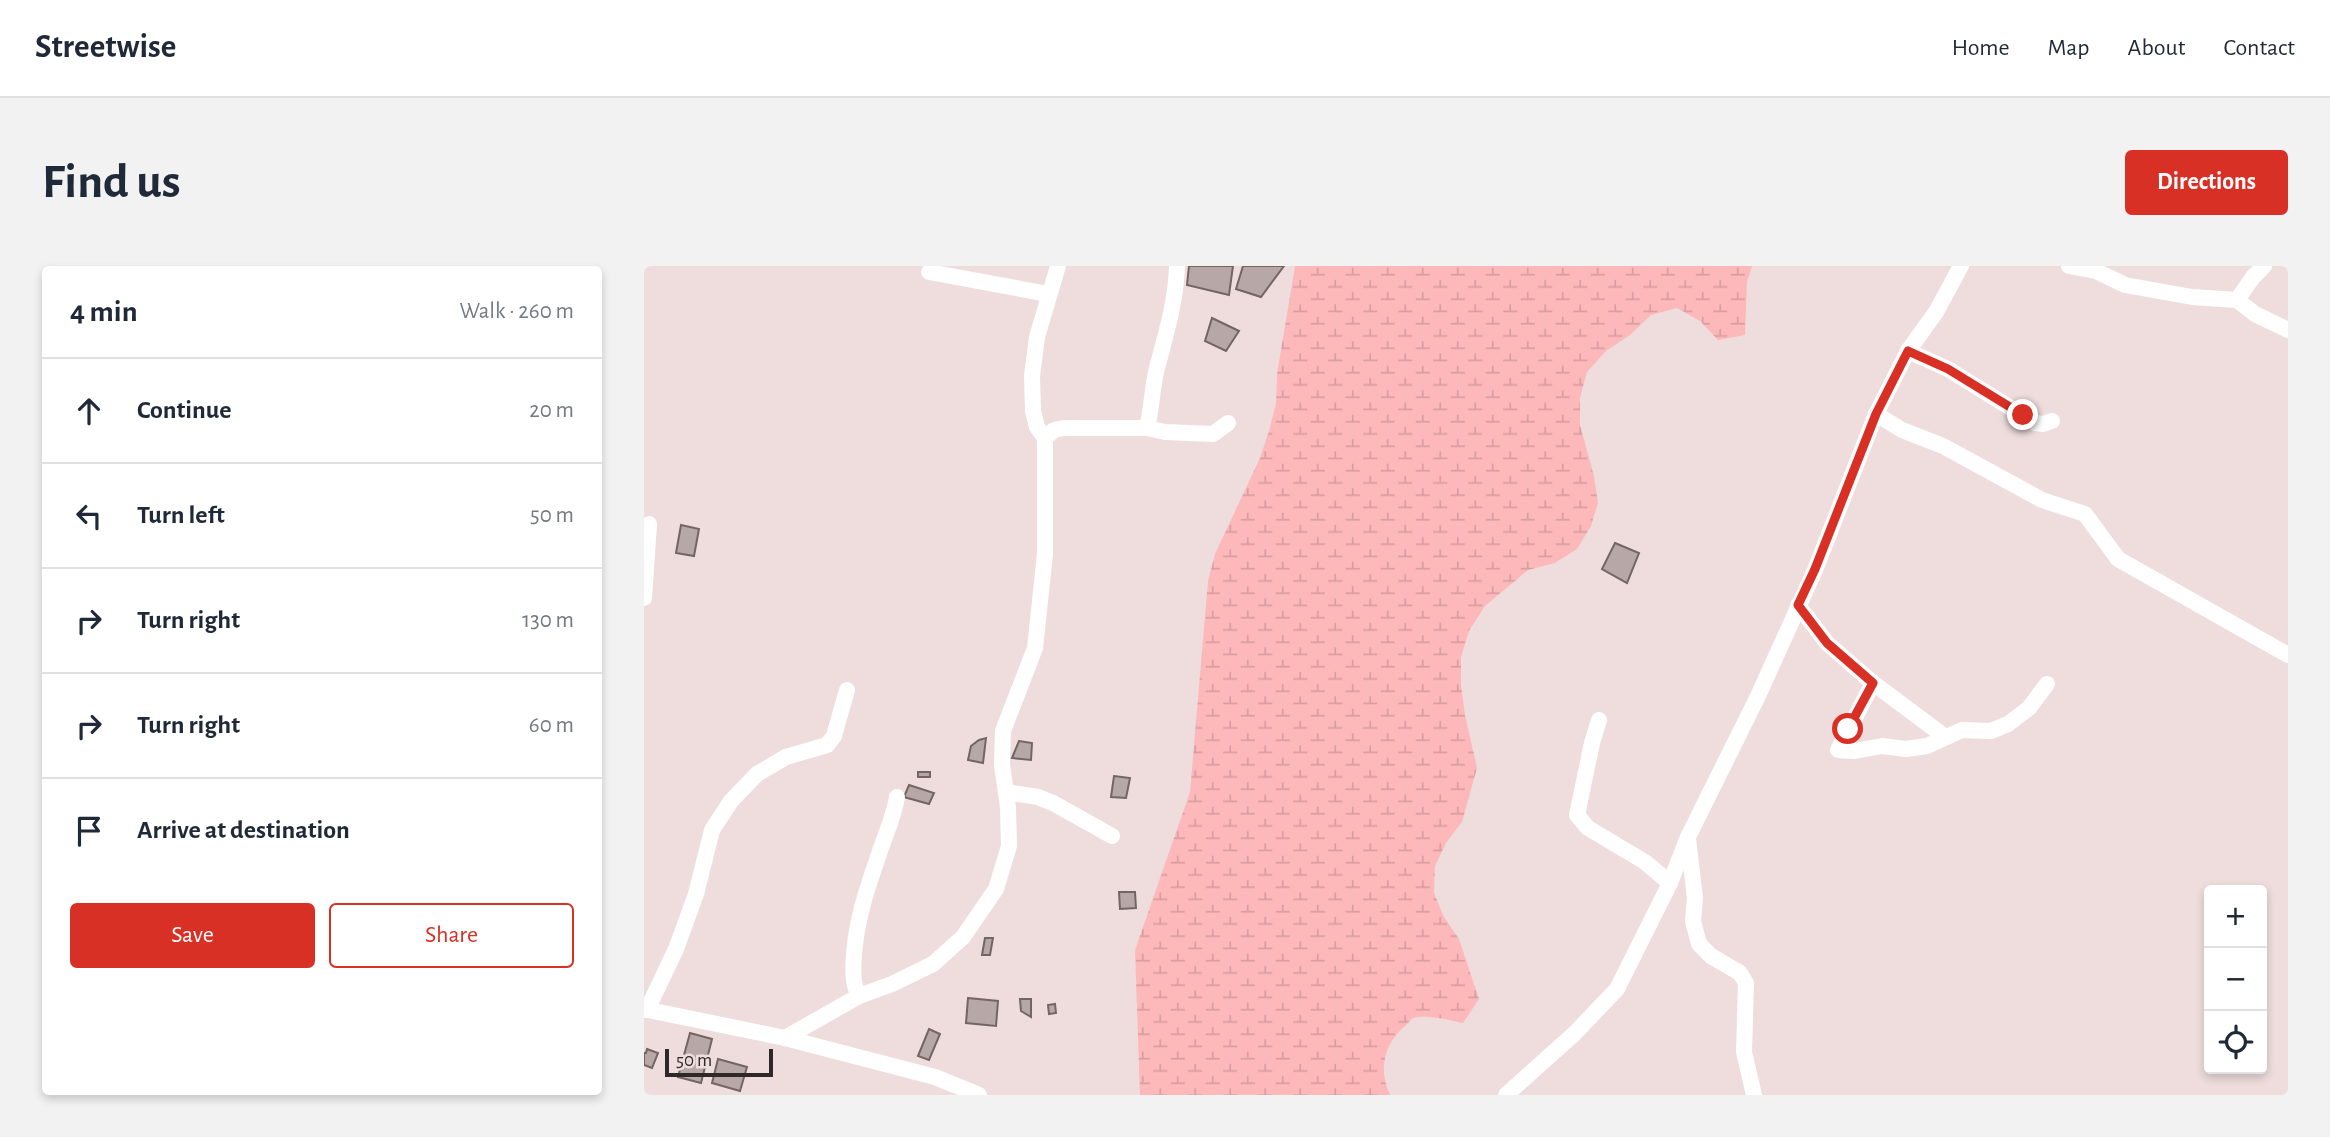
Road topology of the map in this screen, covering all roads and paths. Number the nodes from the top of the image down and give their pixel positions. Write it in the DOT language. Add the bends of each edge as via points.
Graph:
graph roads {
  1 [pos="1058,266"];
  2 [pos="1177,266"];
  3 [pos="1961,266"];
  4 [pos="2069,266"];
  5 [pos="2264,266"];
  6 [pos="929,272"];
  7 [pos="1048,294"];
  8 [pos="2237,300"];
  9 [pos="2288,331"];
  10 [pos="1908,351"];
  11 [pos="1876,414"];
  12 [pos="2052,421"];
  13 [pos="1228,423"];
  14 [pos="1147,428"];
  15 [pos="1045,438"];
  16 [pos="649,524"];
  17 [pos="644,598"];
  18 [pos="1798,605"];
  19 [pos="2288,655"];
  20 [pos="1873,683"];
  21 [pos="2047,684"];
  22 [pos="847,690"];
  23 [pos="1599,720"];
  24 [pos="1944,736"];
  25 [pos="1006,792"];
  26 [pos="897,797"];
  27 [pos="1112,836"];
  28 [pos="1688,837"];
  29 [pos="1670,883"];
  30 [pos="859,996"];
  31 [pos="646,1009"];
  32 [pos="785,1038"];
  33 [pos="979,1095"];
  34 [pos="1506,1095"];
  35 [pos="1754,1095"];
  1 -- 7 [label="street"];
  2 -- 14 [label="street" via="1173,309"];
  3 -- 10 [label="street"];
  4 -- 8 [label="street" via="2096,271 2125,285"];
  5 -- 8 [label="street"];
  6 -- 7 [label="street"];
  7 -- 15 [label="street" via="1031,376 1035,419"];
  8 -- 9 [label="street"];
  10 -- 11 [label="street"];
  10 -- 12 [label="street" via="1948,369 2035,423"];
  11 -- 18 [label="street"];
  11 -- 19 [label="street" via="2042,499 2085,514 2118,559"];
  13 -- 14 [label="street" via="1213,434"];
  14 -- 15 [label="street" via="1064,428"];
  15 -- 25 [label="street" via="1045,554 1038,621 1035,648 1003,731"];
  16 -- 17 [label="street"];
  18 -- 20 [label="street" via="1827,643"];
  18 -- 28 [label="street"];
  20 -- 24 [label="street"];
  20 -- 24 [label="street" via="1838,750 1906,749 1927,746"];
  21 -- 24 [label="street" via="2029,708 2008,724 1991,731 1962,730"];
  22 -- 31 [label="street" via="827,746 786,757 757,774 712,830 676,949"];
  23 -- 29 [label="street" via="1577,815 1588,828 1645,862"];
  25 -- 27 [label="street" via="1053,803"];
  25 -- 30 [label="street" via="1009,846 996,889 963,937 933,964"];
  26 -- 30 [label="street" via="856,923 853,972"];
  28 -- 29 [label="street"];
  28 -- 35 [label="street" via="1693,921 1699,944 1740,972 1746,983 1744,1052"];
  29 -- 34 [label="street" via="1617,989"];
  30 -- 32 [label="street"];
  31 -- 32 [label="street"];
  32 -- 33 [label="street" via="935,1077"];
}
